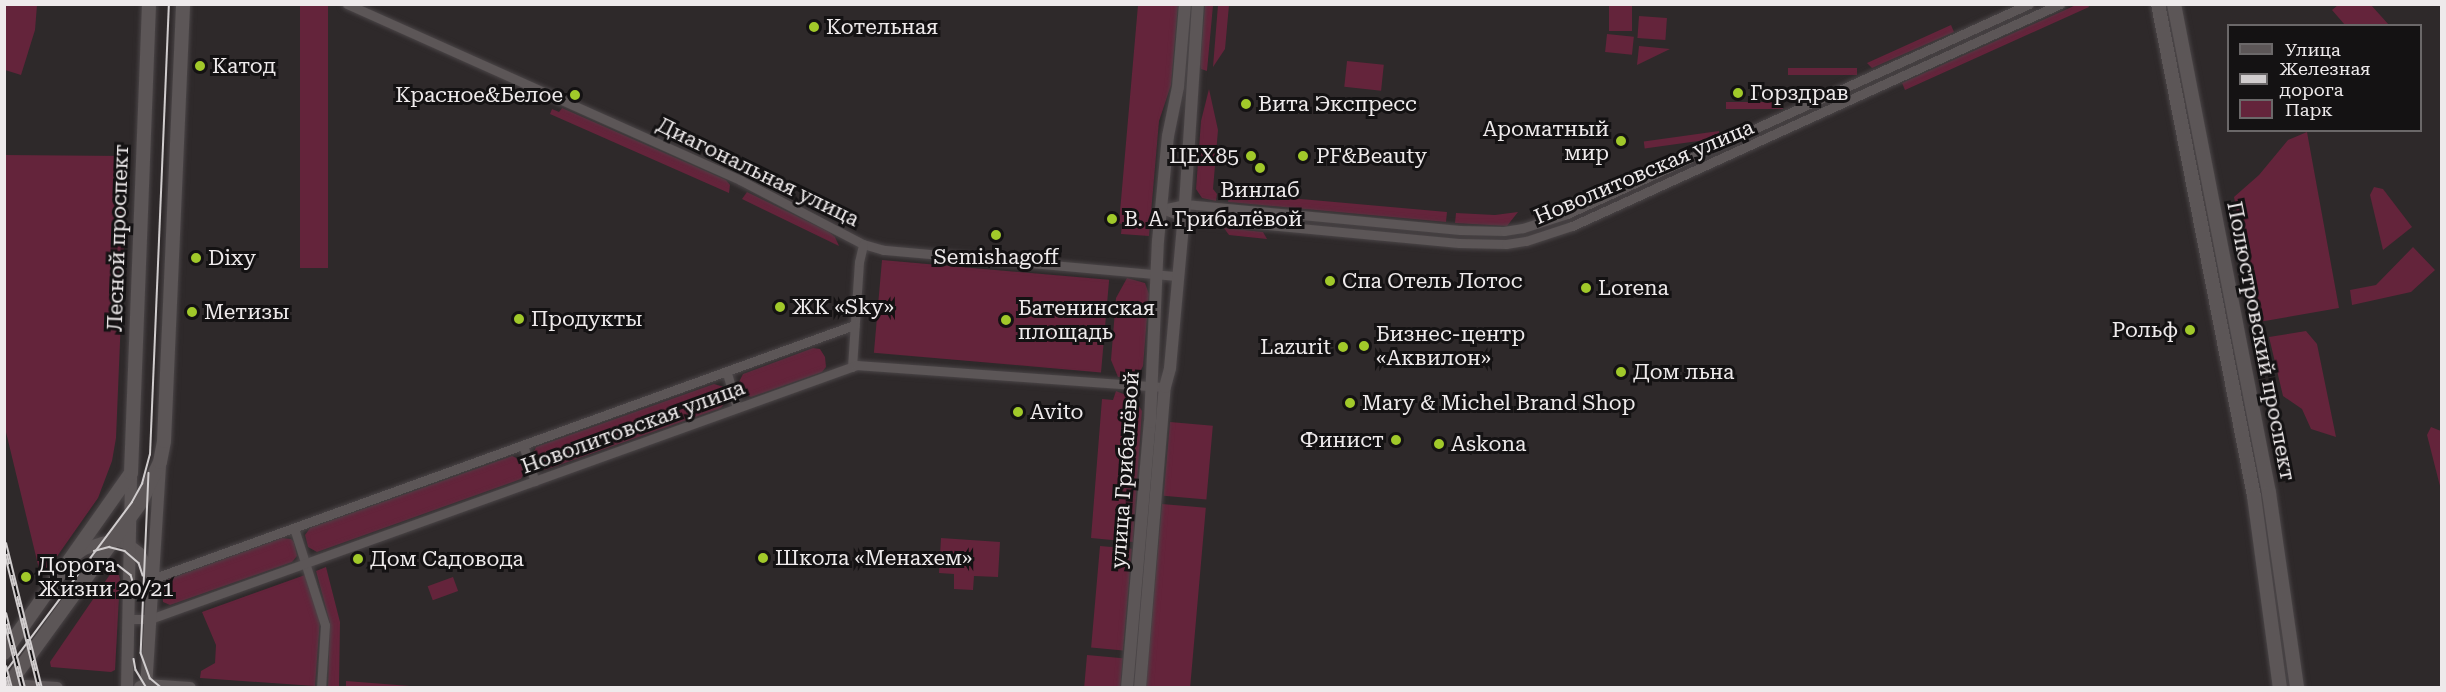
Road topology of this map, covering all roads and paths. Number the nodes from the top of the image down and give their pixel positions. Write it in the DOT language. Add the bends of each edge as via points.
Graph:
graph roads {
  1 [pos="149,4"];
  2 [pos="183,4"];
  3 [pos="347,4"];
  4 [pos="1185,4"];
  5 [pos="1198,4"];
  6 [pos="2029,4"];
  7 [pos="2060,4"];
  8 [pos="2158,4"];
  9 [pos="2174,4"];
  10 [pos="1162,209"];
  11 [pos="1184,211"];
  12 [pos="863,244"];
  13 [pos="1158,275"];
  14 [pos="1178,276"];
  15 [pos="854,325"];
  16 [pos="852,367"];
  17 [pos="726,373"];
  18 [pos="1150,386"];
  19 [pos="1165,387"];
  20 [pos="737,408"];
  21 [pos="523,445"];
  22 [pos="160,462"];
  23 [pos="132,473"];
  24 [pos="535,482"];
  25 [pos="132,516"];
  26 [pos="294,528"];
  27 [pos="114,540"];
  28 [pos="132,547"];
  29 [pos="72,558"];
  30 [pos="306,563"];
  31 [pos="152,579"];
  32 [pos="129,619"];
  33 [pos="150,619"];
  34 [pos="4,653"];
  35 [pos="7,686"];
  36 [pos="57,687"];
  37 [pos="128,687"];
  38 [pos="144,687"];
  39 [pos="190,687"];
  40 [pos="321,687"];
  41 [pos="1127,687"];
  42 [pos="1140,687"];
  43 [pos="2280,687"];
  44 [pos="2297,687"];
  1 -- 23 [label="main road, Лесной проспект"];
  2 -- 22 [label="main road"];
  3 -- 12 [label="street, Диагональная улица" via="740,180"];
  4 -- 10 [label="street, улица Грибалёвой"];
  5 -- 11 [label="street, улица Грибалёвой"];
  6 -- 11 [label="street, Новолитовская улица" via="1567,214 1523,228 1460,230"];
  7 -- 11 [label="street, Новолитовская улица" via="1572,226 1526,241 1459,243"];
  8 -- 43 [label="main road, Полюстровский проспект" via="2254,496"];
  9 -- 44 [label="main road, Полюстровский проспект" via="2269,493"];
  10 -- 11 [label="street, Новолитовская улица"];
  10 -- 13 [label="street, улица Грибалёвой"];
  11 -- 14 [label="street, улица Грибалёвой"];
  12 -- 13 [label="street, Диагональная улица" via="884,250"];
  12 -- 15 [label="street"];
  13 -- 14 [label="street, Диагональная улица"];
  13 -- 18 [label="street, улица Грибалёвой"];
  14 -- 19 [label="street, улица Грибалёвой"];
  15 -- 16 [label="street"];
  15 -- 17 [label="street, Новолитовская улица"];
  16 -- 18 [label="street, Новолитовская улица" via="872,365"];
  16 -- 20 [label="street, Новолитовская улица"];
  17 -- 20 [label="street"];
  17 -- 21 [label="street, Новолитовская улица"];
  18 -- 19 [label="street, Новолитовская улица"];
  18 -- 41 [label="street, улица Грибалёвой"];
  19 -- 42 [label="street, улица Грибалёвой"];
  20 -- 24 [label="street, Новолитовская улица"];
  21 -- 24 [label="street"];
  21 -- 26 [label="street, Новолитовская улица"];
  22 -- 25 [label="main road" via="149,491"];
  22 -- 31 [label="street"];
  23 -- 25 [label="street, Лесной проспект"];
  23 -- 29 [label="main road"];
  24 -- 30 [label="street, Новолитовская улица"];
  25 -- 27 [label="main road"];
  25 -- 28 [label="street, Лесной проспект"];
  26 -- 30 [label="street"];
  26 -- 31 [label="street, Новолитовская улица"];
  27 -- 28 [label="street"];
  27 -- 29 [label="street" via="91,546"];
  27 -- 35 [label="main road"];
  28 -- 31 [label="street" via="146,562"];
  28 -- 32 [label="street, Лесной проспект"];
  29 -- 34 [label="main road"];
  30 -- 33 [label="street, Новолитовская улица"];
  30 -- 40 [label="street" via="325,625"];
  31 -- 33 [label="street"];
  32 -- 33 [label="street, Новолитовская улица"];
  32 -- 37 [label="street, Лесной проспект"];
  33 -- 38 [label="street"];
  35 -- 36 [label="street"];
  38 -- 39 [label="street"];
}
